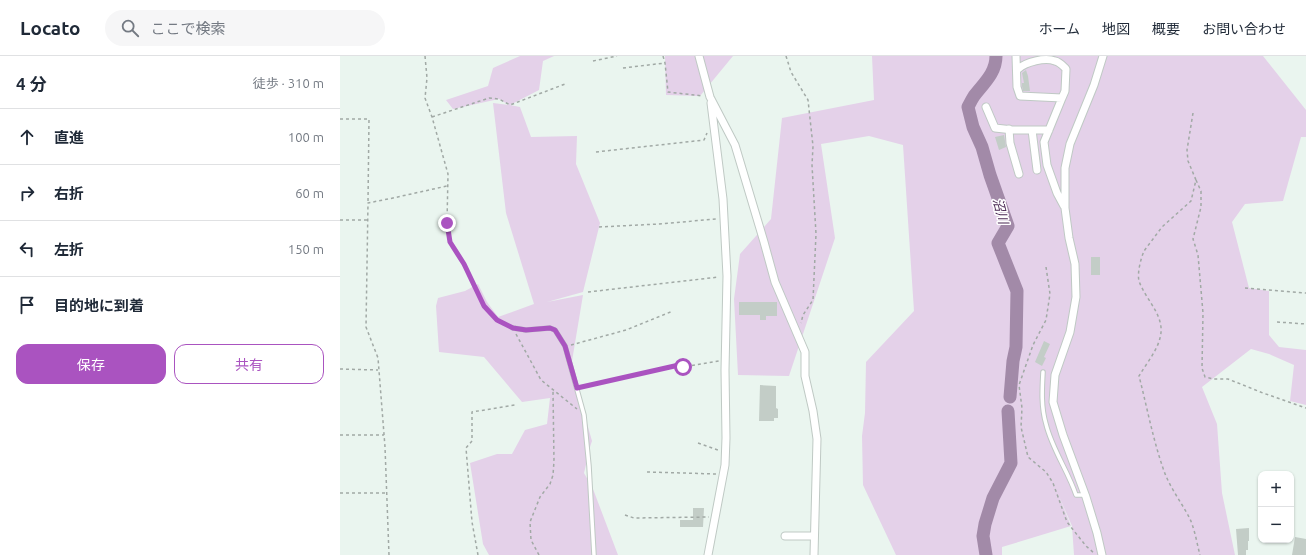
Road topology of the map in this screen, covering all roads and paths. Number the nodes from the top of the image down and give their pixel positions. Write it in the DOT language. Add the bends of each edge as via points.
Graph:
graph roads {
  1 [pos="425,56"];
  2 [pos="617,56"];
  3 [pos="663,56"];
  4 [pos="699,56"];
  5 [pos="786,56"];
  6 [pos="1016,56"];
  7 [pos="1104,56"];
  8 [pos="593,61"];
  9 [pos="665,63"];
  10 [pos="623,68"];
  11 [pos="1018,69"];
  12 [pos="565,84"];
  13 [pos="710,97"];
  14 [pos="1062,98"];
  15 [pos="986,107"];
  16 [pos="1193,113"];
  17 [pos="432,117"];
  18 [pos="340,119"];
  19 [pos="713,121"];
  20 [pos="1009,129"];
  21 [pos="1032,130"];
  22 [pos="1049,130"];
  23 [pos="596,152"];
  24 [pos="1037,170"];
  25 [pos="1019,174"];
  26 [pos="1196,180"];
  27 [pos="447,186"];
  28 [pos="368,203"];
  29 [pos="1065,208"];
  30 [pos="724,218"];
  31 [pos="340,220"];
  32 [pos="368,220"];
  33 [pos="599,227"];
  34 [pos="727,276"];
  35 [pos="1245,288"];
  36 [pos="588,292"];
  37 [pos="1306,293"];
  38 [pos="673,311"];
  39 [pos="1277,322"];
  40 [pos="1306,324"];
  41 [pos="513,328"];
  42 [pos="797,334"];
  43 [pos="565,346"];
  44 [pos="725,360"];
  45 [pos="340,370"];
  46 [pos="378,370"];
  47 [pos="1043,372"];
  48 [pos="577,388"];
  49 [pos="553,390"];
  50 [pos="515,405"];
  51 [pos="1306,408"];
  52 [pos="584,414"];
  53 [pos="340,435"];
  54 [pos="384,435"];
  55 [pos="698,443"];
  56 [pos="725,452"];
  57 [pos="647,472"];
  58 [pos="723,475"];
  59 [pos="387,493"];
  60 [pos="340,494"];
  61 [pos="1085,495"];
  62 [pos="625,515"];
  63 [pos="714,517"];
  64 [pos="785,536"];
  65 [pos="814,536"];
  66 [pos="389,555"];
  67 [pos="478,555"];
  68 [pos="539,555"];
  69 [pos="594,555"];
  70 [pos="708,555"];
  71 [pos="814,555"];
  72 [pos="1102,555"];
  73 [pos="1200,555"];
  1 -- 17 [label="path" via="425,98"];
  2 -- 8 [label="path"];
  3 -- 9 [label="path"];
  4 -- 13 [label="street"];
  5 -- 42 [label="path" via="791,72 808,100 813,146 816,234 813,300"];
  6 -- 11 [label="street"];
  7 -- 29 [label="street" via="1070,144 1065,168"];
  9 -- 10 [label="path"];
  9 -- 13 [label="path" via="668,92"];
  11 -- 14 [label="street" via="1017,87 1020,96"];
  11 -- 14 [label="street" via="1022,65 1046,60 1059,62 1066,69 1065,91"];
  12 -- 17 [label="path" via="510,105 499,99 489,98"];
  13 -- 19 [label="street"];
  13 -- 42 [label="street" via="735,145 775,282"];
  14 -- 22 [label="street"];
  15 -- 20 [label="street" via="996,128"];
  16 -- 26 [label="path" via="1188,161"];
  17 -- 27 [label="path" via="448,174"];
  18 -- 28 [label="path" via="369,119"];
  19 -- 23 [label="path" via="704,140"];
  19 -- 30 [label="street"];
  20 -- 21 [label="street"];
  20 -- 25 [label="street" via="1010,143"];
  21 -- 22 [label="street"];
  21 -- 24 [label="street"];
  22 -- 29 [label="street" via="1044,142 1047,165"];
  26 -- 51 [label="path" via="1201,191 1201,207 1193,239 1198,255 1203,313 1202,368 1205,377 1228,379"];
  26 -- 73 [label="path" via="1191,201 1162,227 1142,255 1139,280 1161,321 1158,344 1139,376 1164,471 1191,521"];
  27 -- 28 [label="path"];
  27 -- 41 [label="path" via="450,242 464,264 484,306 497,320"];
  28 -- 32 [label="path"];
  29 -- 61 [label="street" via="1075,264 1076,297 1070,332 1055,375 1053,402"];
  30 -- 33 [label="path"];
  30 -- 34 [label="street"];
  31 -- 32 [label="path"];
  32 -- 46 [label="path" via="366,327 378,358"];
  34 -- 36 [label="path"];
  34 -- 44 [label="street"];
  35 -- 37 [label="path"];
  38 -- 43 [label="path" via="626,330"];
  39 -- 40 [label="path"];
  41 -- 43 [label="lane" via="550,328 555,330"];
  41 -- 49 [label="path" via="541,380"];
  42 -- 65 [label="street" via="805,352 805,376 817,438"];
  43 -- 48 [label="lane"];
  44 -- 48 [label="path" via="683,367 679,365"];
  44 -- 56 [label="street"];
  45 -- 46 [label="path"];
  46 -- 54 [label="path"];
  47 -- 61 [label="lane" via="1042,396 1046,425 1076,495"];
  48 -- 52 [label="lane"];
  49 -- 52 [label="path"];
  49 -- 68 [label="path" via="553,475 540,497 530,522 531,540"];
  50 -- 67 [label="path" via="472,412 472,441 466,448 472,522"];
  52 -- 69 [label="lane"];
  53 -- 54 [label="path"];
  54 -- 59 [label="path"];
  55 -- 56 [label="path"];
  56 -- 58 [label="street"];
  57 -- 58 [label="path"];
  58 -- 63 [label="street"];
  59 -- 60 [label="path"];
  59 -- 66 [label="path"];
  61 -- 72 [label="street"];
  62 -- 63 [label="path" via="634,518"];
  63 -- 70 [label="street"];
  64 -- 65 [label="street"];
  65 -- 71 [label="street"];
}
